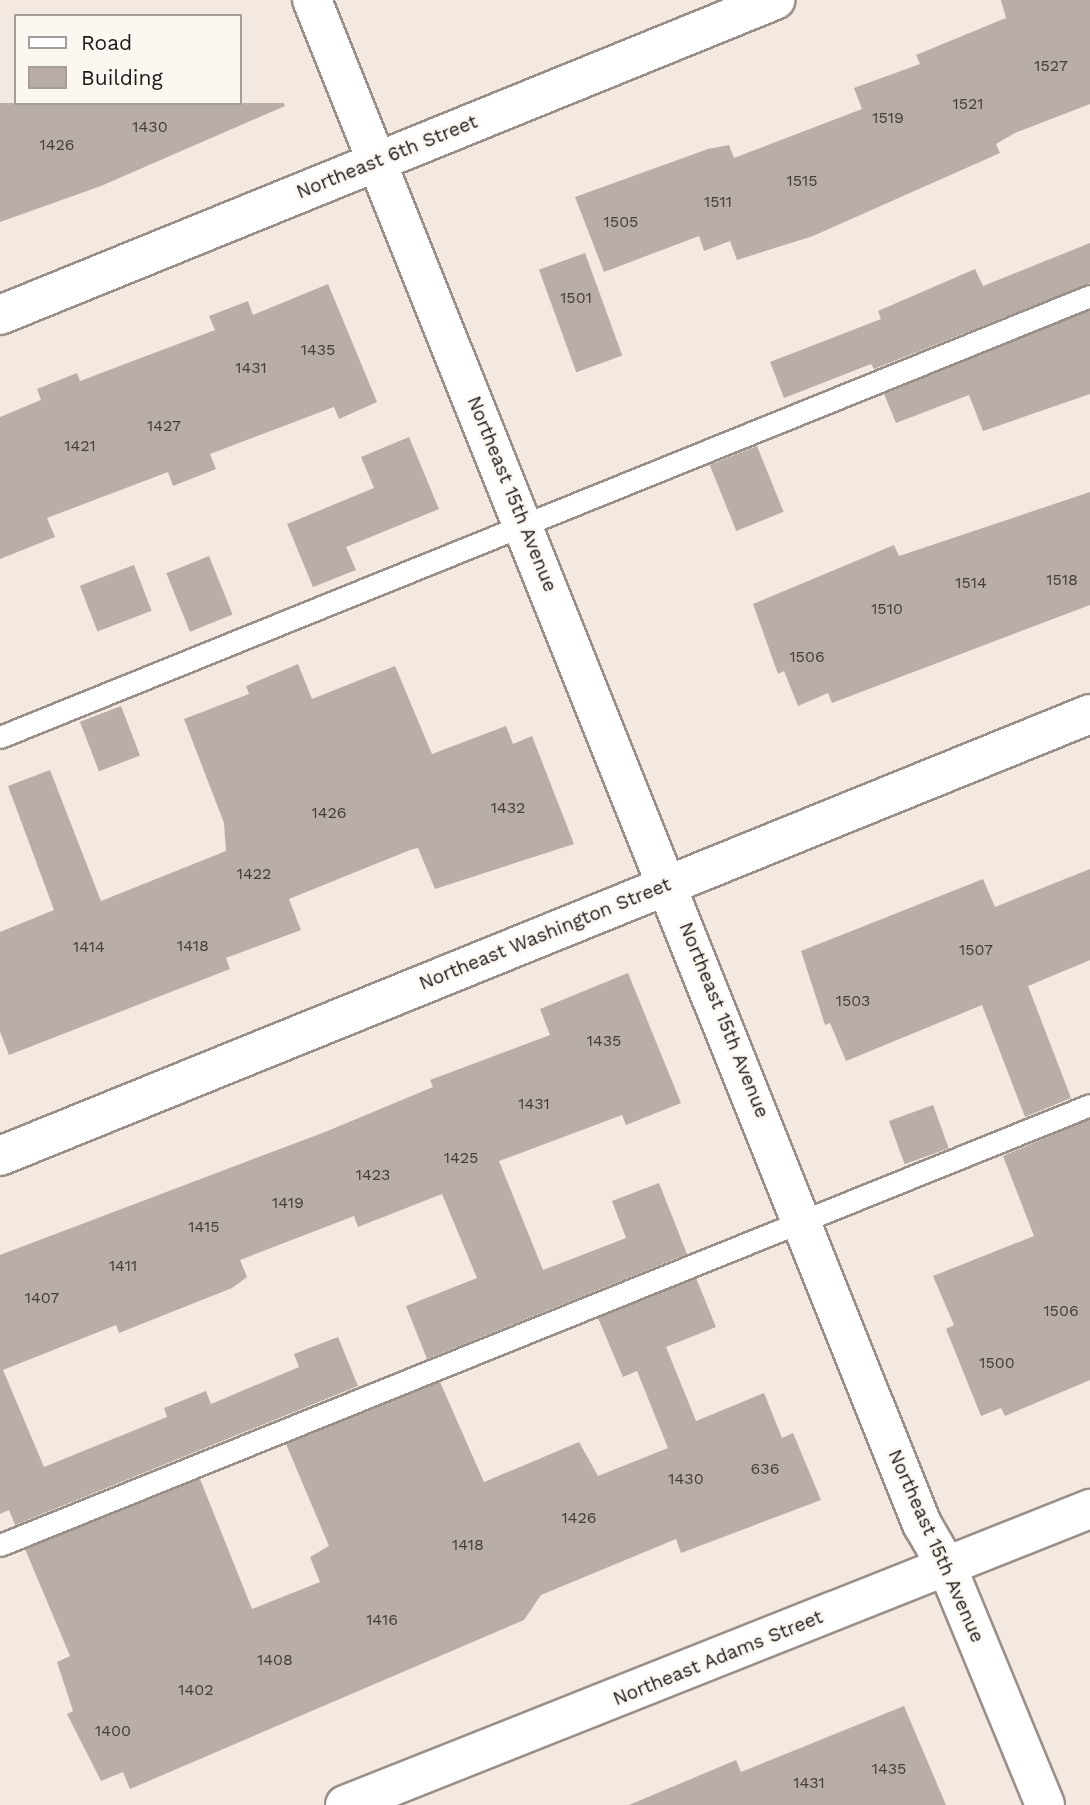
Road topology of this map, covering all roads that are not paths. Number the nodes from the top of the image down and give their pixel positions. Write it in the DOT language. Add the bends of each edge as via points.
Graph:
graph roads {
  1 [pos="312,0"];
  2 [pos="775,0"];
  3 [pos="377,162"];
  4 [pos="1090,296"];
  5 [pos="0,315"];
  6 [pos="524,525"];
  7 [pos="1090,714"];
  8 [pos="0,737"];
  9 [pos="670,883"];
  10 [pos="1090,1105"];
  11 [pos="0,1156"];
  12 [pos="803,1219"];
  13 [pos="1090,1509"];
  14 [pos="0,1545"];
  15 [pos="947,1567"];
  16 [pos="345,1805"];
  17 [pos="1045,1805"];
  1 -- 3 [label="street, Northeast 15th Avenue"];
  2 -- 3 [label="street, Northeast 6th Street"];
  3 -- 5 [label="street, Northeast 6th Street"];
  3 -- 6 [label="street, Northeast 15th Avenue"];
  4 -- 6 [label="lane"];
  6 -- 8 [label="lane"];
  6 -- 9 [label="street, Northeast 15th Avenue"];
  7 -- 9 [label="street, Northeast Washington Street"];
  9 -- 11 [label="street, Northeast Washington Street"];
  9 -- 12 [label="street, Northeast 15th Avenue"];
  10 -- 12 [label="lane"];
  12 -- 14 [label="lane"];
  12 -- 15 [label="street, Northeast 15th Avenue" via="922,1524"];
  13 -- 15 [label="street, Northeast Adams Street"];
  15 -- 16 [label="street, Northeast Adams Street"];
  15 -- 17 [label="street, Northeast 15th Avenue"];
}
